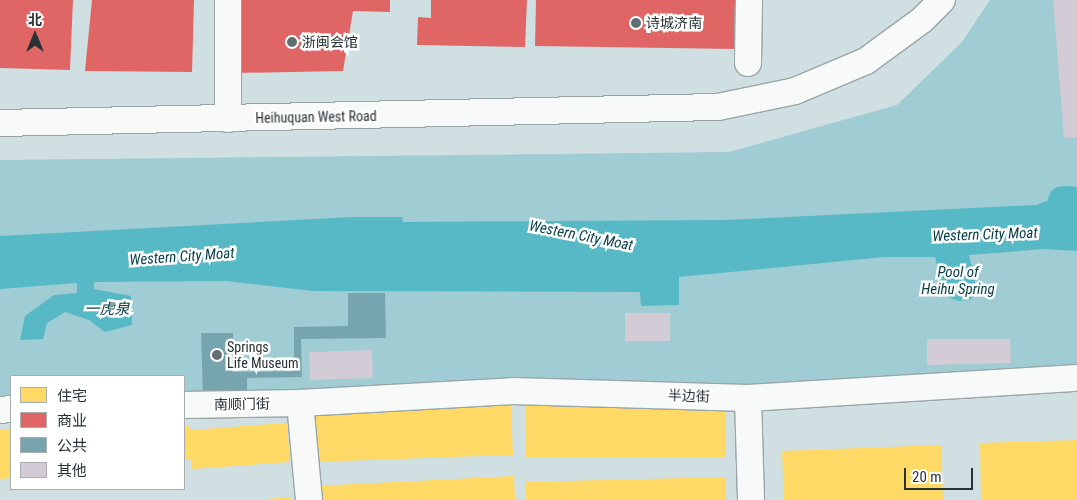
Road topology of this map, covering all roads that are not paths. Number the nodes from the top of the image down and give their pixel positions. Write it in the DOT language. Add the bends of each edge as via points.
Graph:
graph roads {
  1 [pos="228,0"];
  2 [pos="750,0"];
  3 [pos="942,0"];
  4 [pos="748,64"];
  5 [pos="228,118"];
  6 [pos="0,123"];
  7 [pos="1077,378"];
  8 [pos="748,398"];
  9 [pos="300,403"];
  10 [pos="185,405"];
  11 [pos="309,500"];
  12 [pos="750,500"];
  1 -- 5 [label="street"];
  2 -- 4 [label="street"];
  3 -- 5 [label="street, Heihuquan West Road" via="922,20 866,61 795,91 718,107"];
  5 -- 6 [label="street, Heihuquan West Road"];
  7 -- 8 [label="street, 半边街"];
  8 -- 9 [label="street, 半边街" via="513,391"];
  8 -- 12 [label="street"];
  9 -- 10 [label="street, 南顺门街"];
  9 -- 11 [label="street"];
}
